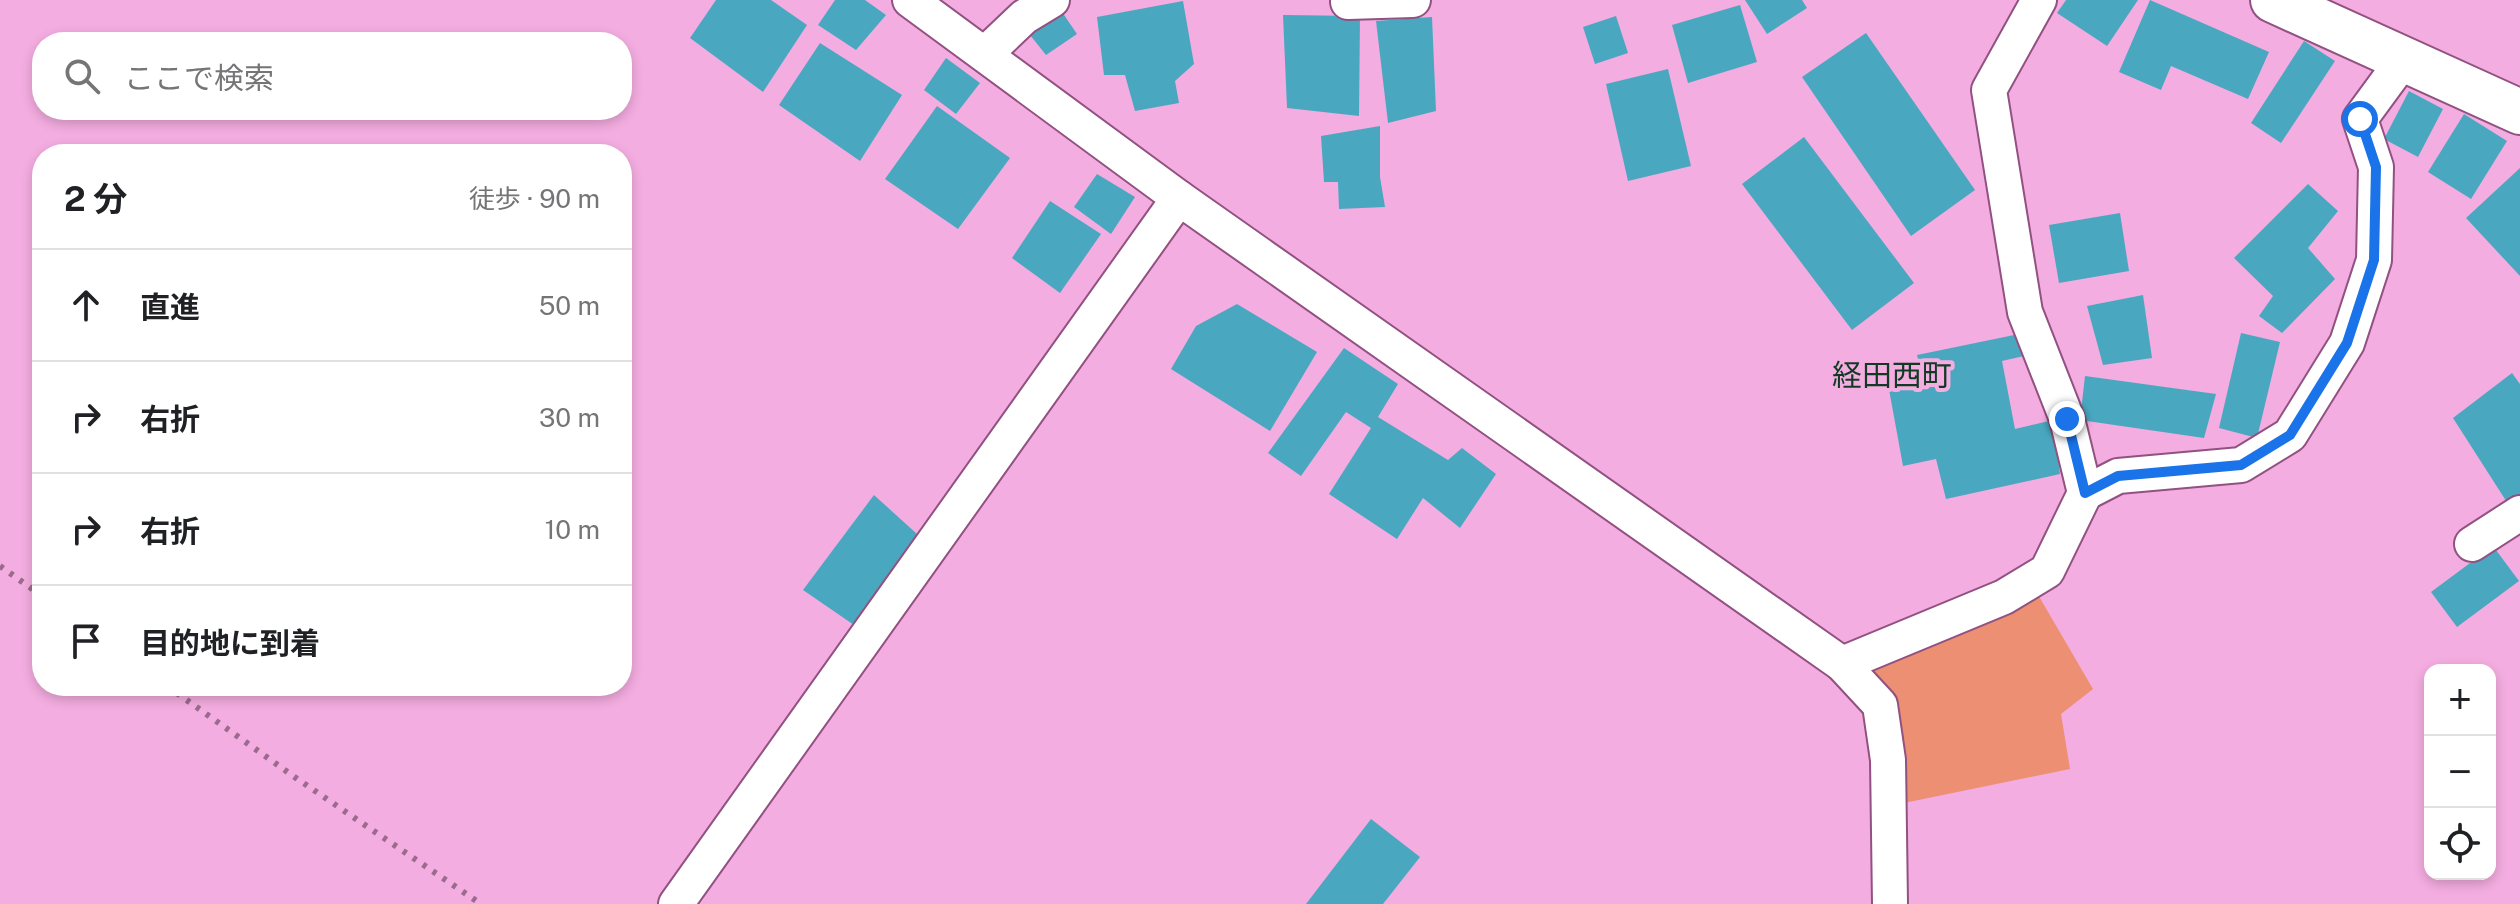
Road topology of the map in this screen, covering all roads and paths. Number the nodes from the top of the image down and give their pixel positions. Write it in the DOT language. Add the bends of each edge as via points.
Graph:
graph roads {
  1 [pos="910,0"];
  2 [pos="1052,0"];
  3 [pos="1413,0"];
  4 [pos="2039,0"];
  5 [pos="2273,0"];
  6 [pos="1341,1"];
  7 [pos="985,54"];
  8 [pos="2404,59"];
  9 [pos="2520,112"];
  10 [pos="1179,198"];
  11 [pos="2085,493"];
  12 [pos="2520,513"];
  13 [pos="2472,544"];
  14 [pos="1842,664"];
  15 [pos="676,904"];
  16 [pos="1890,904"];
  1 -- 7 [label="street"];
  2 -- 7 [label="street" via="1024,17"];
  3 -- 6 [label="street"];
  4 -- 11 [label="street" via="1989,90 2025,312 2067,419"];
  5 -- 8 [label="main road"];
  7 -- 10 [label="street"];
  8 -- 9 [label="main road"];
  8 -- 11 [label="street" via="2360,119 2376,167 2374,260 2347,343 2290,435 2241,465 2118,476"];
  10 -- 14 [label="street"];
  10 -- 15 [label="street"];
  11 -- 14 [label="street" via="2047,571 2004,597"];
  12 -- 13 [label="street"];
  14 -- 16 [label="street" via="1880,705 1888,760"];
}
